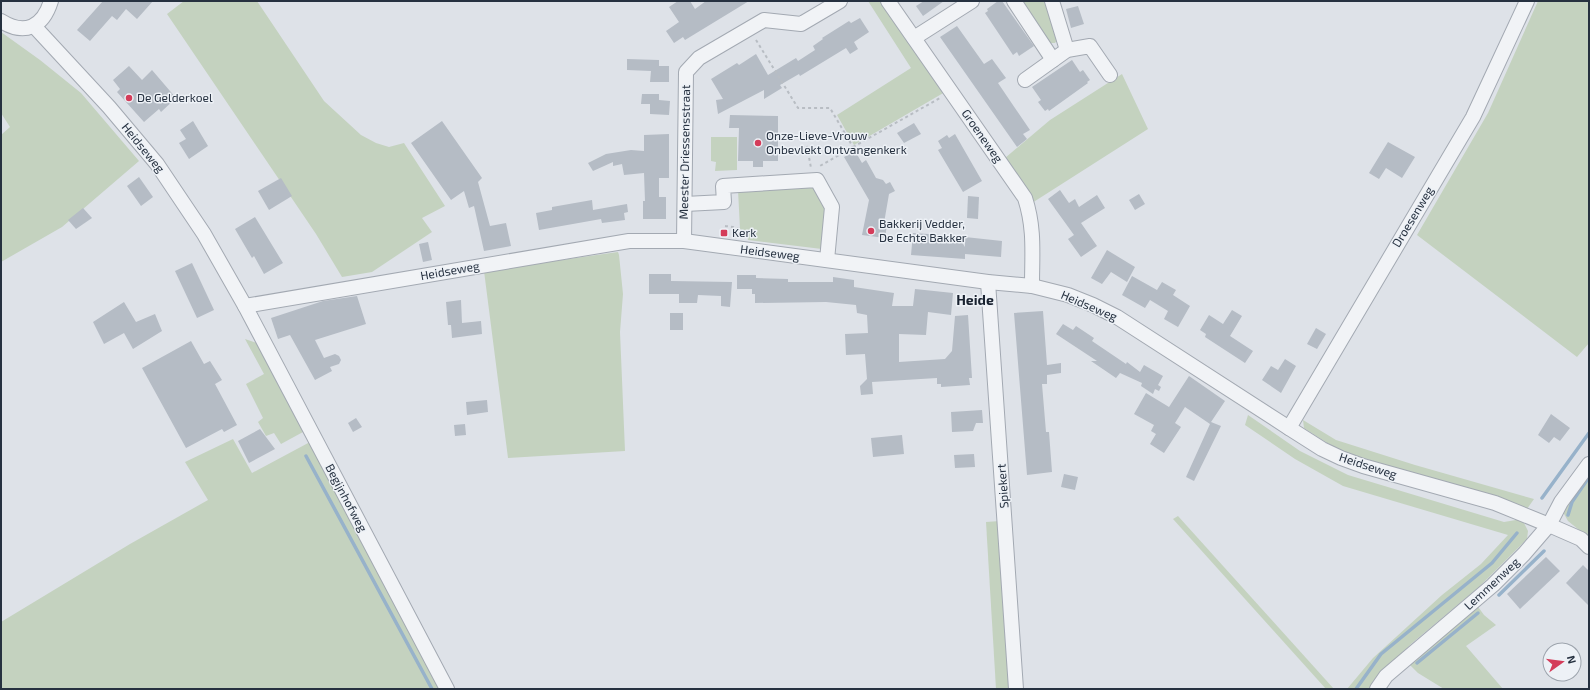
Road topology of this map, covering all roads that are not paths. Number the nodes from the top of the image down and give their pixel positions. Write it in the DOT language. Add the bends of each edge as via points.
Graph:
graph roads {
  1 [pos="51,1"];
  2 [pos="840,1"];
  3 [pos="888,1"];
  4 [pos="972,1"];
  5 [pos="1014,1"];
  6 [pos="1052,1"];
  7 [pos="1527,1"];
  8 [pos="1,21"];
  9 [pos="34,26"];
  10 [pos="914,38"];
  11 [pos="1067,50"];
  12 [pos="1053,60"];
  13 [pos="1110,75"];
  14 [pos="1025,80"];
  15 [pos="685,204"];
  16 [pos="684,242"];
  17 [pos="827,260"];
  18 [pos="988,282"];
  19 [pos="1032,286"];
  20 [pos="245,306"];
  21 [pos="1288,428"];
  22 [pos="1589,464"];
  23 [pos="1550,525"];
  24 [pos="1589,546"];
  25 [pos="447,689"];
  26 [pos="1016,689"];
  27 [pos="1377,689"];
  1 -- 9 [label="street" via="45,17"];
  2 -- 15 [label="street, Meester Driessensstraat" via="801,24 764,20 699,58 686,72"];
  3 -- 10 [label="street, Groeneweg"];
  4 -- 10 [label="street"];
  5 -- 12 [label="street"];
  6 -- 11 [label="street"];
  7 -- 21 [label="street, Droesenweg" via="1473,117"];
  8 -- 9 [label="street" via="17,28"];
  9 -- 20 [label="street, Heidseweg" via="109,107 157,164 204,234"];
  10 -- 19 [label="street, Groeneweg" via="1025,198 1031,216 1033,237"];
  11 -- 12 [label="street"];
  11 -- 13 [label="street" via="1090,46"];
  12 -- 14 [label="street"];
  15 -- 16 [label="street, Meester Driessensstraat"];
  15 -- 17 [label="street" via="724,202 723,186 817,180 832,207"];
  16 -- 17 [label="street, Heidseweg"];
  16 -- 20 [label="street, Heidseweg" via="629,241"];
  17 -- 18 [label="street, Heidseweg"];
  18 -- 19 [label="street, Heidseweg"];
  18 -- 26 [label="street, Spiekert"];
  19 -- 21 [label="street, Heidseweg" via="1068,295 1117,317"];
  20 -- 25 [label="street, Begijnhofweg"];
  21 -- 23 [label="street, Heidseweg" via="1322,450 1355,464 1495,503"];
  22 -- 23 [label="street, Lemmenweg" via="1561,502"];
  23 -- 24 [label="street, Heidseweg"];
  23 -- 27 [label="street, Lemmenweg" via="1493,585 1386,676"];
}
